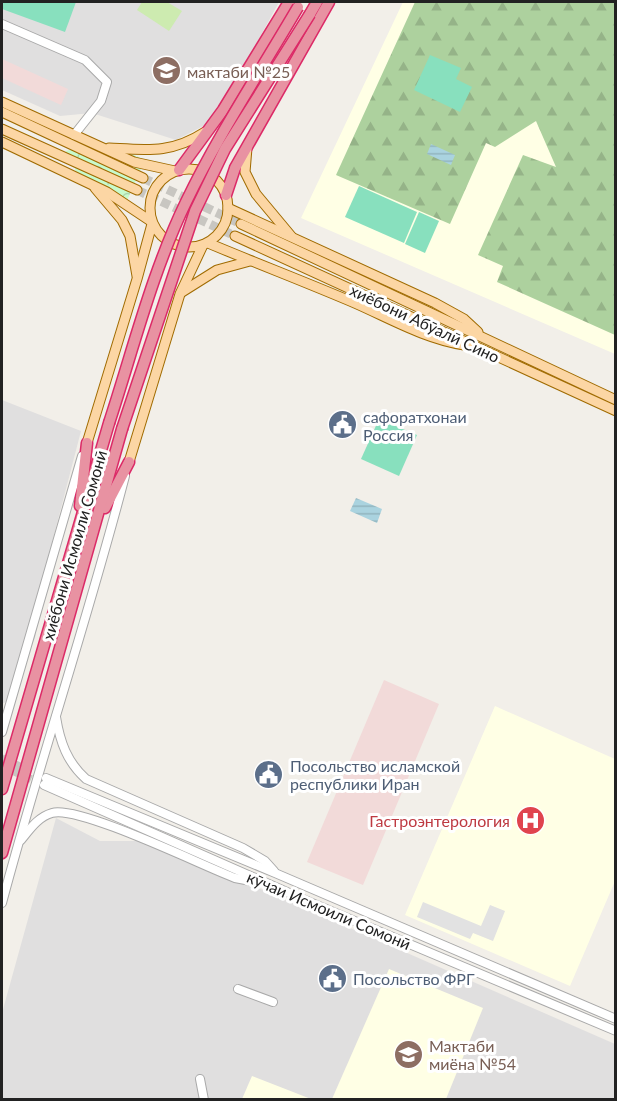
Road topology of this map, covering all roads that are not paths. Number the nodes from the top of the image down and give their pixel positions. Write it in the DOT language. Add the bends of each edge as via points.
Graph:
graph roads {
  1 [pos="317,2"];
  2 [pos="329,2"];
  3 [pos="296,4"];
  4 [pos="2,24"];
  5 [pos="2,102"];
  6 [pos="2,112"];
  7 [pos="2,129"];
  8 [pos="209,129"];
  9 [pos="74,135"];
  10 [pos="2,142"];
  11 [pos="247,146"];
  12 [pos="104,148"];
  13 [pos="177,171"];
  14 [pos="143,178"];
  15 [pos="92,185"];
  16 [pos="137,190"];
  17 [pos="226,195"];
  18 [pos="228,208"];
  19 [pos="152,223"];
  20 [pos="240,224"];
  21 [pos="235,236"];
  22 [pos="292,238"];
  23 [pos="206,244"];
  24 [pos="251,261"];
  25 [pos="138,279"];
  26 [pos="180,294"];
  27 [pos="482,336"];
  28 [pos="476,347"];
  29 [pos="615,400"];
  30 [pos="615,411"];
  31 [pos="87,443"];
  32 [pos="129,462"];
  33 [pos="93,530"];
  34 [pos="77,532"];
  35 [pos="10,701"];
  36 [pos="2,710"];
  37 [pos="56,715"];
  38 [pos="2,732"];
  39 [pos="2,789"];
  40 [pos="181,835"];
  41 [pos="18,843"];
  42 [pos="177,844"];
  43 [pos="2,853"];
  44 [pos="275,873"];
  45 [pos="268,884"];
  46 [pos="2,903"];
  47 [pos="388,922"];
  48 [pos="383,933"];
  49 [pos="238,989"];
  50 [pos="273,1002"];
  51 [pos="615,1019"];
  52 [pos="615,1031"];
  53 [pos="200,1079"];
  54 [pos="204,1100"];
  1 -- 33 [label="highway, хиёбони Исмоили Сомонӣ, bridge" via="225,148 195,211 122,429"];
  2 -- 11 [label="highway"];
  3 -- 8 [label="highway"];
  3 -- 34 [label="highway, хиёбони Исмоили Сомонӣ, bridge" via="185,203 154,283"];
  4 -- 9 [label="street" via="85,60 108,82 101,101"];
  5 -- 9 [label="main road"];
  6 -- 14 [label="main road"];
  7 -- 16 [label="main road"];
  8 -- 12 [label="main road" via="171,149"];
  8 -- 13 [label="highway"];
  9 -- 12 [label="main road"];
  10 -- 15 [label="main road"];
  11 -- 17 [label="highway"];
  11 -- 22 [label="main road" via="245,172 256,194"];
  12 -- 13 [label="main road" via="134,162"];
  13 -- 17 [label="main road" via="202,171"];
  13 -- 19 [label="main road" via="158,183 153,192"];
  15 -- 19 [label="main road"];
  15 -- 25 [label="main road" via="122,220 130,236"];
  17 -- 18 [label="main road"];
  18 -- 22 [label="main road"];
  18 -- 23 [label="main road" via="223,228"];
  19 -- 23 [label="main road" via="157,233 173,245 183,248"];
  19 -- 25 [label="main road"];
  20 -- 27 [label="main road, хиёбони Абӯалӣ Сино"];
  21 -- 28 [label="main road, хиёбони Абӯалӣ Сино"];
  22 -- 27 [label="main road" via="435,303 464,319"];
  23 -- 24 [label="main road"];
  23 -- 26 [label="main road"];
  24 -- 26 [label="main road" via="217,270"];
  24 -- 28 [label="main road" via="419,333"];
  25 -- 31 [label="main road"];
  26 -- 32 [label="main road"];
  27 -- 29 [label="main road, хиёбони Абӯалӣ Сино"];
  28 -- 30 [label="main road, хиёбони Абӯалӣ Сино"];
  31 -- 34 [label="highway"];
  31 -- 35 [label="street"];
  32 -- 33 [label="highway"];
  32 -- 37 [label="street"];
  33 -- 43 [label="highway, хиёбони Исмоили Сомонӣ"];
  34 -- 39 [label="highway, хиёбони Исмоили Сомонӣ"];
  35 -- 36 [label="street"];
  35 -- 38 [label="street"];
  37 -- 41 [label="street"];
  37 -- 44 [label="street" via="65,752 75,770 86,779 243,848 265,861"];
  40 -- 42 [label="street"];
  40 -- 42 [label="street, кӯчаи Исмоили Сомонӣ" via="45,781"];
  40 -- 44 [label="street, кӯчаи Исмоили Сомонӣ"];
  41 -- 45 [label="street" via="34,824 60,812 104,824 235,878"];
  41 -- 46 [label="street"];
  42 -- 45 [label="street, кӯчаи Исмоили Сомонӣ"];
  44 -- 47 [label="street, кӯчаи Исмоили Сомонӣ"];
  45 -- 48 [label="street, кӯчаи Исмоили Сомонӣ"];
  47 -- 48 [label="street"];
  47 -- 51 [label="street, кӯчаи Исмоили Сомонӣ"];
  48 -- 52 [label="street, кӯчаи Исмоили Сомонӣ"];
  49 -- 50 [label="street"];
  53 -- 54 [label="street"];
}
